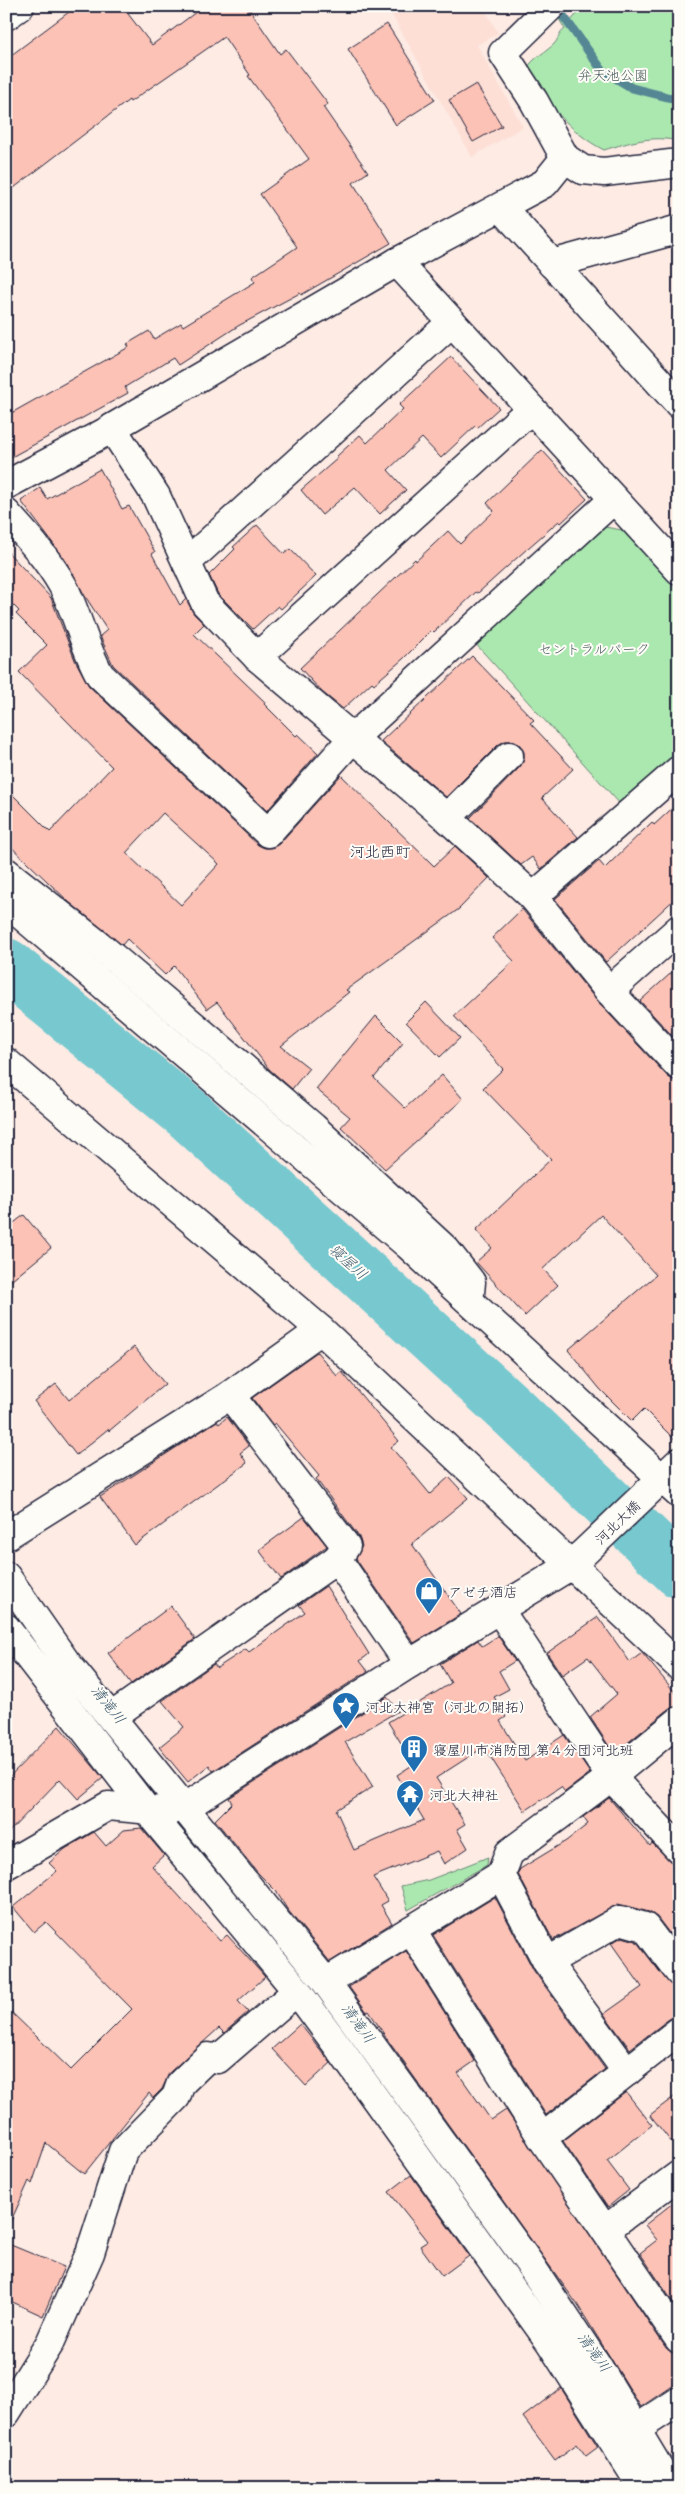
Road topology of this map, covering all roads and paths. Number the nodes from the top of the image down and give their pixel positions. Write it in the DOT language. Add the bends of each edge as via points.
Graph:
graph roads {
  1 [pos="20,6"];
  2 [pos="551,6"];
  3 [pos="6,16"];
  4 [pos="565,158"];
  5 [pos="679,163"];
  6 [pos="502,208"];
  7 [pos="679,232"];
  8 [pos="397,262"];
  9 [pos="552,264"];
  10 [pos="452,322"];
  11 [pos="679,404"];
  12 [pos="531,409"];
  13 [pos="117,426"];
  14 [pos="6,485"];
  15 [pos="614,499"];
  16 [pos="6,514"];
  17 [pos="187,562"];
  18 [pos="679,570"];
  19 [pos="256,657"];
  20 [pos="353,738"];
  21 [pos="508,756"];
  22 [pos="679,770"];
  23 [pos="447,818"];
  24 [pos="6,872"];
  25 [pos="533,897"];
  26 [pos="6,902"];
  27 [pos="679,929"];
  28 [pos="609,991"];
  29 [pos="6,1062"];
  30 [pos="679,1066"];
  31 [pos="470,1301"];
  32 [pos="321,1330"];
  33 [pos="230,1394"];
  34 [pos="668,1480"];
  35 [pos="6,1536"];
  36 [pos="337,1560"];
  37 [pos="575,1561"];
  38 [pos="6,1576"];
  39 [pos="500,1611"];
  40 [pos="6,1628"];
  41 [pos="409,1664"];
  42 [pos="679,1666"];
  43 [pos="111,1717"];
  44 [pos="679,1722"];
  45 [pos="611,1777"];
  46 [pos="184,1808"];
  47 [pos="146,1809"];
  48 [pos="679,1849"];
  49 [pos="6,1864"];
  50 [pos="501,1876"];
  51 [pos="411,1930"];
  52 [pos="547,1962"];
  53 [pos="679,1972"];
  54 [pos="326,1982"];
  55 [pos="297,1992"];
  56 [pos="679,2031"];
  57 [pos="627,2072"];
  58 [pos="542,2138"];
  59 [pos="679,2175"];
  60 [pos="605,2230"];
  61 [pos="679,2339"];
  62 [pos="679,2401"];
  63 [pos="6,2413"];
  64 [pos="636,2428"];
  65 [pos="614,2444"];
  66 [pos="643,2488"];
  67 [pos="671,2488"];
  1 -- 3 [label="street"];
  2 -- 4 [label="street" via="503,53"];
  4 -- 5 [label="street" via="583,170 604,172"];
  4 -- 6 [label="street" via="546,183"];
  6 -- 8 [label="street"];
  6 -- 9 [label="street"];
  7 -- 9 [label="street" via="676,230"];
  8 -- 10 [label="street"];
  8 -- 13 [label="street"];
  9 -- 11 [label="street"];
  10 -- 12 [label="street"];
  10 -- 17 [label="street"];
  12 -- 15 [label="street"];
  12 -- 19 [label="street"];
  13 -- 14 [label="street"];
  13 -- 17 [label="street" via="112,428 156,496"];
  15 -- 18 [label="street"];
  15 -- 20 [label="street"];
  16 -- 20 [label="street" via="29,538 60,582 100,675 268,833"];
  17 -- 19 [label="street" via="205,603"];
  19 -- 20 [label="street"];
  20 -- 23 [label="street"];
  21 -- 23 [label="street"];
  22 -- 25 [label="street"];
  23 -- 25 [label="street"];
  24 -- 31 [label="street" via="100,946 313,1127 446,1250 471,1282"];
  25 -- 28 [label="street"];
  26 -- 31 [label="street"];
  27 -- 28 [label="street"];
  28 -- 30 [label="street"];
  29 -- 32 [label="street"];
  31 -- 34 [label="street"];
  32 -- 33 [label="street"];
  32 -- 37 [label="street"];
  33 -- 35 [label="street"];
  33 -- 36 [label="street" via="346,1546"];
  34 -- 37 [label="street, 河北大橋"];
  36 -- 41 [label="street"];
  36 -- 43 [label="street"];
  37 -- 39 [label="street, 河北大橋"];
  37 -- 42 [label="street"];
  38 -- 43 [label="street" via="66,1662"];
  39 -- 41 [label="street, 河北大橋"];
  39 -- 45 [label="street"];
  40 -- 47 [label="street"];
  41 -- 46 [label="street, 河北大橋"];
  43 -- 46 [label="street"];
  44 -- 45 [label="street"];
  45 -- 48 [label="street"];
  45 -- 50 [label="street" via="509,1853"];
  46 -- 47 [label="street"];
  46 -- 54 [label="street"];
  47 -- 49 [label="street" via="108,1806"];
  47 -- 55 [label="street"];
  50 -- 51 [label="street"];
  50 -- 52 [label="street"];
  51 -- 54 [label="street"];
  51 -- 58 [label="street"];
  52 -- 53 [label="street" via="620,1920 645,1927"];
  52 -- 57 [label="street"];
  54 -- 64 [label="street" via="529,2262"];
  55 -- 63 [label="street" via="218,2059 208,2057 181,2083 176,2098 123,2151 90,2253 50,2343"];
  55 -- 65 [label="street" via="550,2342"];
  56 -- 57 [label="street"];
  57 -- 58 [label="street"];
  58 -- 60 [label="street"];
  59 -- 60 [label="street"];
  60 -- 61 [label="street"];
  62 -- 64 [label="street"];
  64 -- 65 [label="street"];
  64 -- 67 [label="street"];
  65 -- 66 [label="street"];
}
